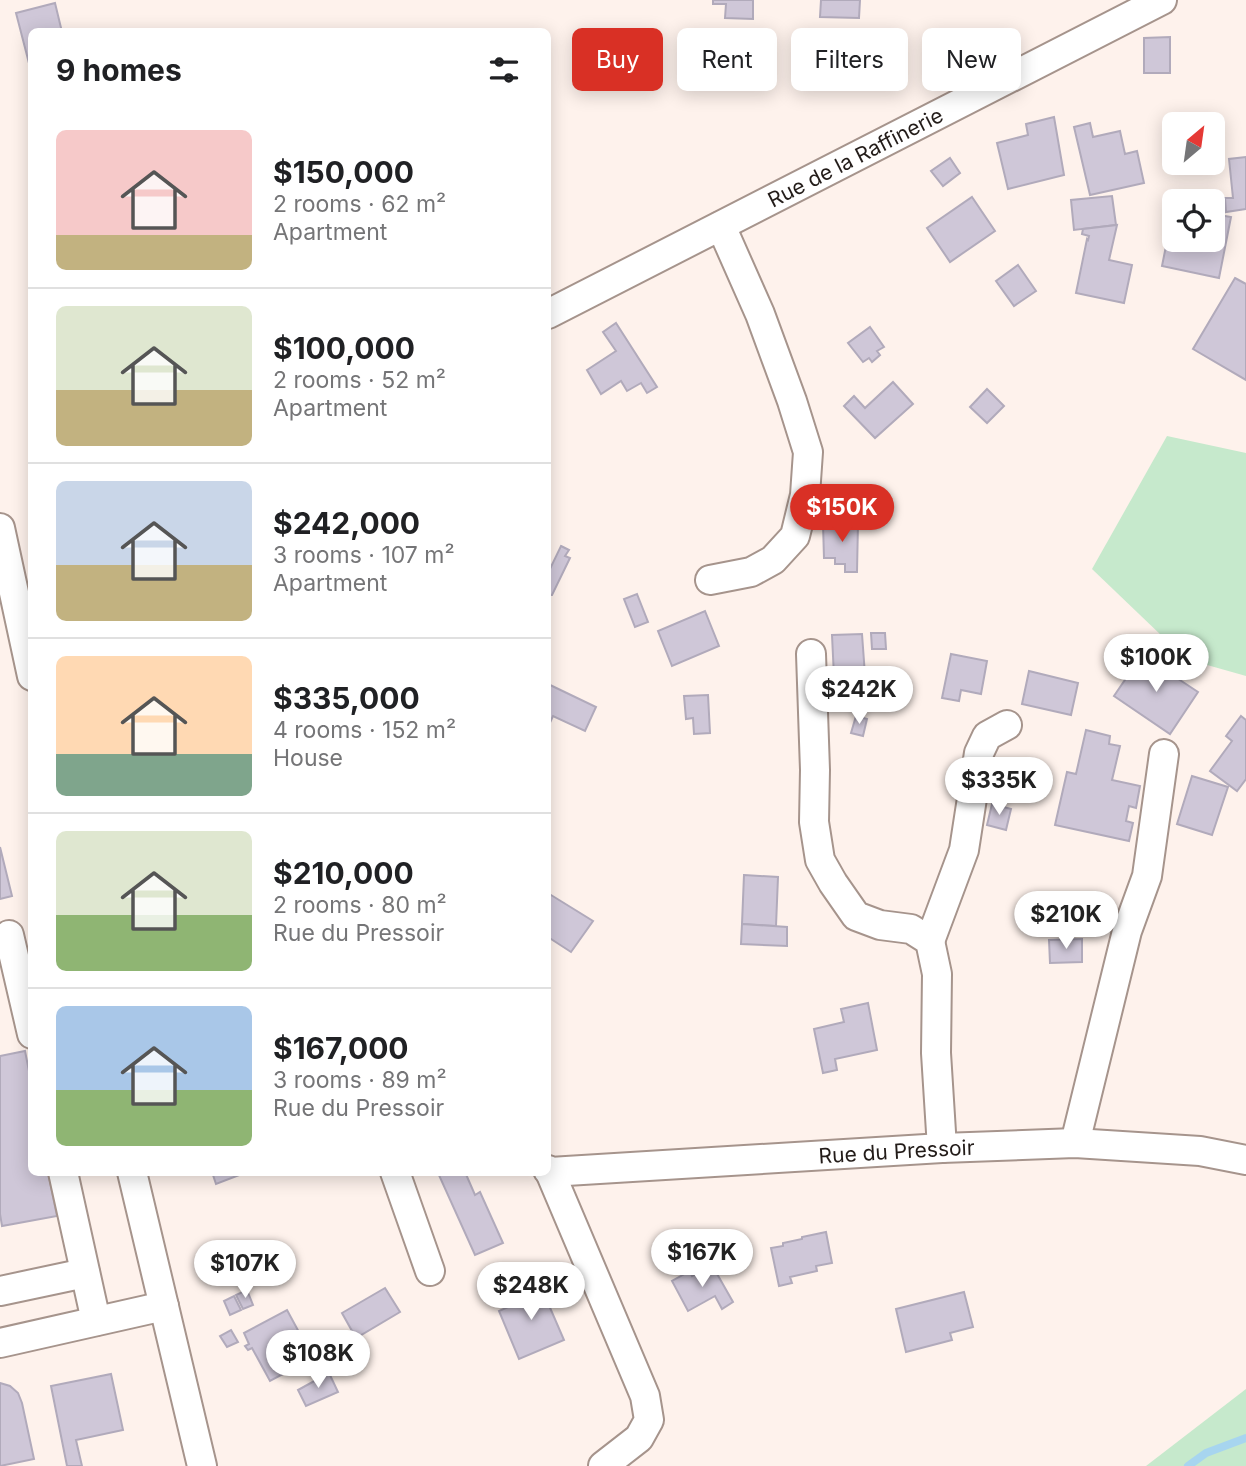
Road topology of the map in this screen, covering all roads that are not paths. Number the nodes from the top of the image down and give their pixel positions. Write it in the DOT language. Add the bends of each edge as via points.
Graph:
graph roads {
  1 [pos="1162,0"];
  2 [pos="721,226"];
  3 [pos="551,312"];
  4 [pos="0,528"];
  5 [pos="710,580"];
  6 [pos="22,581"];
  7 [pos="28,638"];
  8 [pos="811,654"];
  9 [pos="1007,725"];
  10 [pos="1164,754"];
  11 [pos="14,934"];
  12 [pos="930,941"];
  13 [pos="28,1012"];
  14 [pos="1075,1143"];
  15 [pos="942,1148"];
  16 [pos="1246,1160"];
  17 [pos="551,1171"];
  18 [pos="64,1176"];
  19 [pos="133,1176"];
  20 [pos="396,1176"];
  21 [pos="551,1176"];
  22 [pos="430,1271"];
  23 [pos="85,1272"];
  24 [pos="0,1291"];
  25 [pos="164,1306"];
  26 [pos="96,1321"];
  27 [pos="0,1343"];
  28 [pos="202,1466"];
  29 [pos="603,1466"];
  1 -- 2 [label="street, Rue de la Raffinerie"];
  2 -- 3 [label="street, Rue de la Raffinerie"];
  2 -- 5 [label="street" via="760,314 808,452 805,495 795,536 774,560 751,572"];
  4 -- 6 [label="street"];
  6 -- 7 [label="street"];
  8 -- 12 [label="street" via="814,822 820,860 856,916 911,929"];
  9 -- 12 [label="street" via="987,736 979,753 964,850"];
  10 -- 14 [label="street" via="1147,876 1128,931"];
  11 -- 13 [label="street"];
  12 -- 15 [label="street" via="937,974"];
  14 -- 15 [label="street, Rue du Pressoir"];
  14 -- 16 [label="street, Rue du Pressoir" via="1200,1151"];
  15 -- 17 [label="street, Rue du Pressoir"];
  18 -- 23 [label="street"];
  19 -- 25 [label="street"];
  20 -- 22 [label="street"];
  21 -- 29 [label="street" via="645,1396 649,1420 639,1438"];
  23 -- 24 [label="street"];
  23 -- 26 [label="street"];
  25 -- 26 [label="street"];
  25 -- 28 [label="street"];
  26 -- 27 [label="street"];
}
